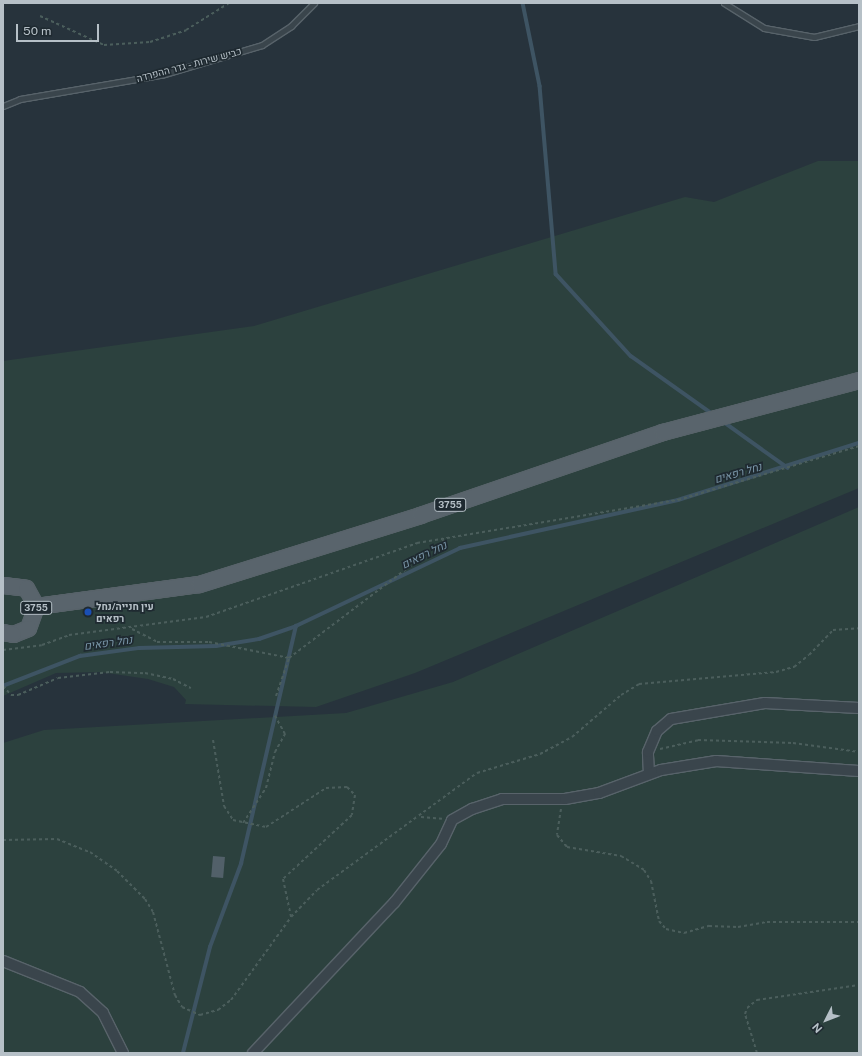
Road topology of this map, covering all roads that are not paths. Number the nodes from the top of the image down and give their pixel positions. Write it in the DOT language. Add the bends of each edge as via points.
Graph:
graph roads {
  1 [pos="314,3"];
  2 [pos="724,3"];
  3 [pos="859,26"];
  4 [pos="3,106"];
  5 [pos="859,380"];
  6 [pos="3,584"];
  7 [pos="36,606"];
  8 [pos="3,632"];
  9 [pos="859,708"];
  10 [pos="859,771"];
  11 [pos="649,774"];
  12 [pos="3,961"];
  13 [pos="123,1053"];
  14 [pos="253,1053"];
  1 -- 4 [label="lane, כביש שירות - גדר ההפרדה" via="291,26 262,45 161,75 20,100"];
  2 -- 3 [label="lane" via="764,28 807,35"];
  5 -- 7 [label="main road, 3755" via="662,432 420,515 199,584"];
  6 -- 7 [label="main road, 3755" via="26,588"];
  7 -- 8 [label="main road, 3755" via="28,628 14,634"];
  9 -- 11 [label="street" via="765,703 671,719 656,731 648,752"];
  10 -- 11 [label="street" via="716,761"];
  11 -- 14 [label="street" via="599,794 565,799 502,799 452,820 441,844 394,903"];
  12 -- 13 [label="street" via="80,992 103,1013"];
}
